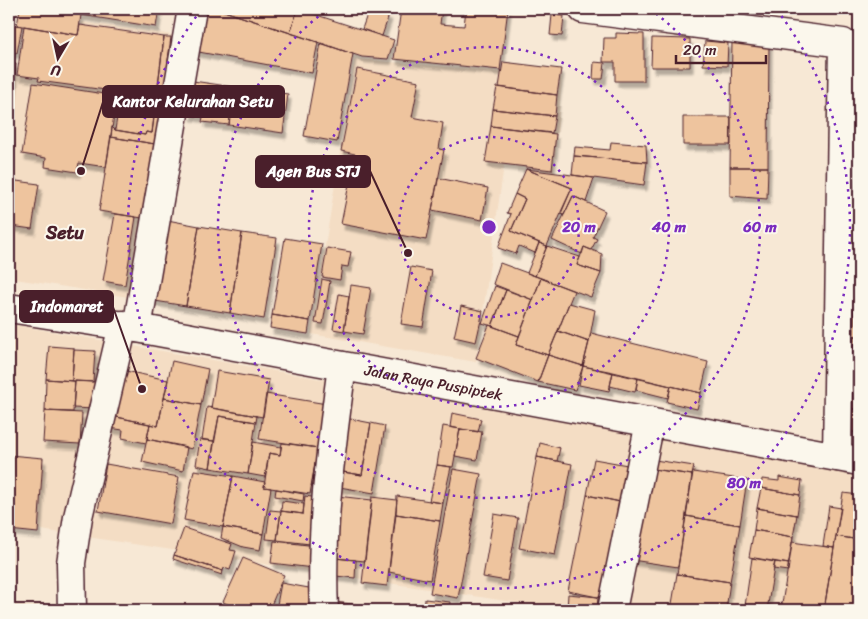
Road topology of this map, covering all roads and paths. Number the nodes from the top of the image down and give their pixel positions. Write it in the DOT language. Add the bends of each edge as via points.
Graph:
graph roads {
  1 [pos="192,9"];
  2 [pos="583,9"];
  3 [pos="9,308"];
  4 [pos="130,327"];
  5 [pos="342,366"];
  6 [pos="650,422"];
  7 [pos="848,459"];
  8 [pos="72,610"];
  9 [pos="324,610"];
  10 [pos="612,610"];
  1 -- 4 [label="street"];
  2 -- 7 [label="street" via="843,44"];
  3 -- 4 [label="street, Jalan Raya Puspiptek"];
  4 -- 5 [label="street, Jalan Raya Puspiptek"];
  4 -- 8 [label="street" via="78,517 71,563"];
  5 -- 6 [label="street, Jalan Raya Puspiptek"];
  5 -- 9 [label="street" via="323,532"];
  6 -- 7 [label="street, Jalan Raya Puspiptek"];
  6 -- 10 [label="street"];
}
